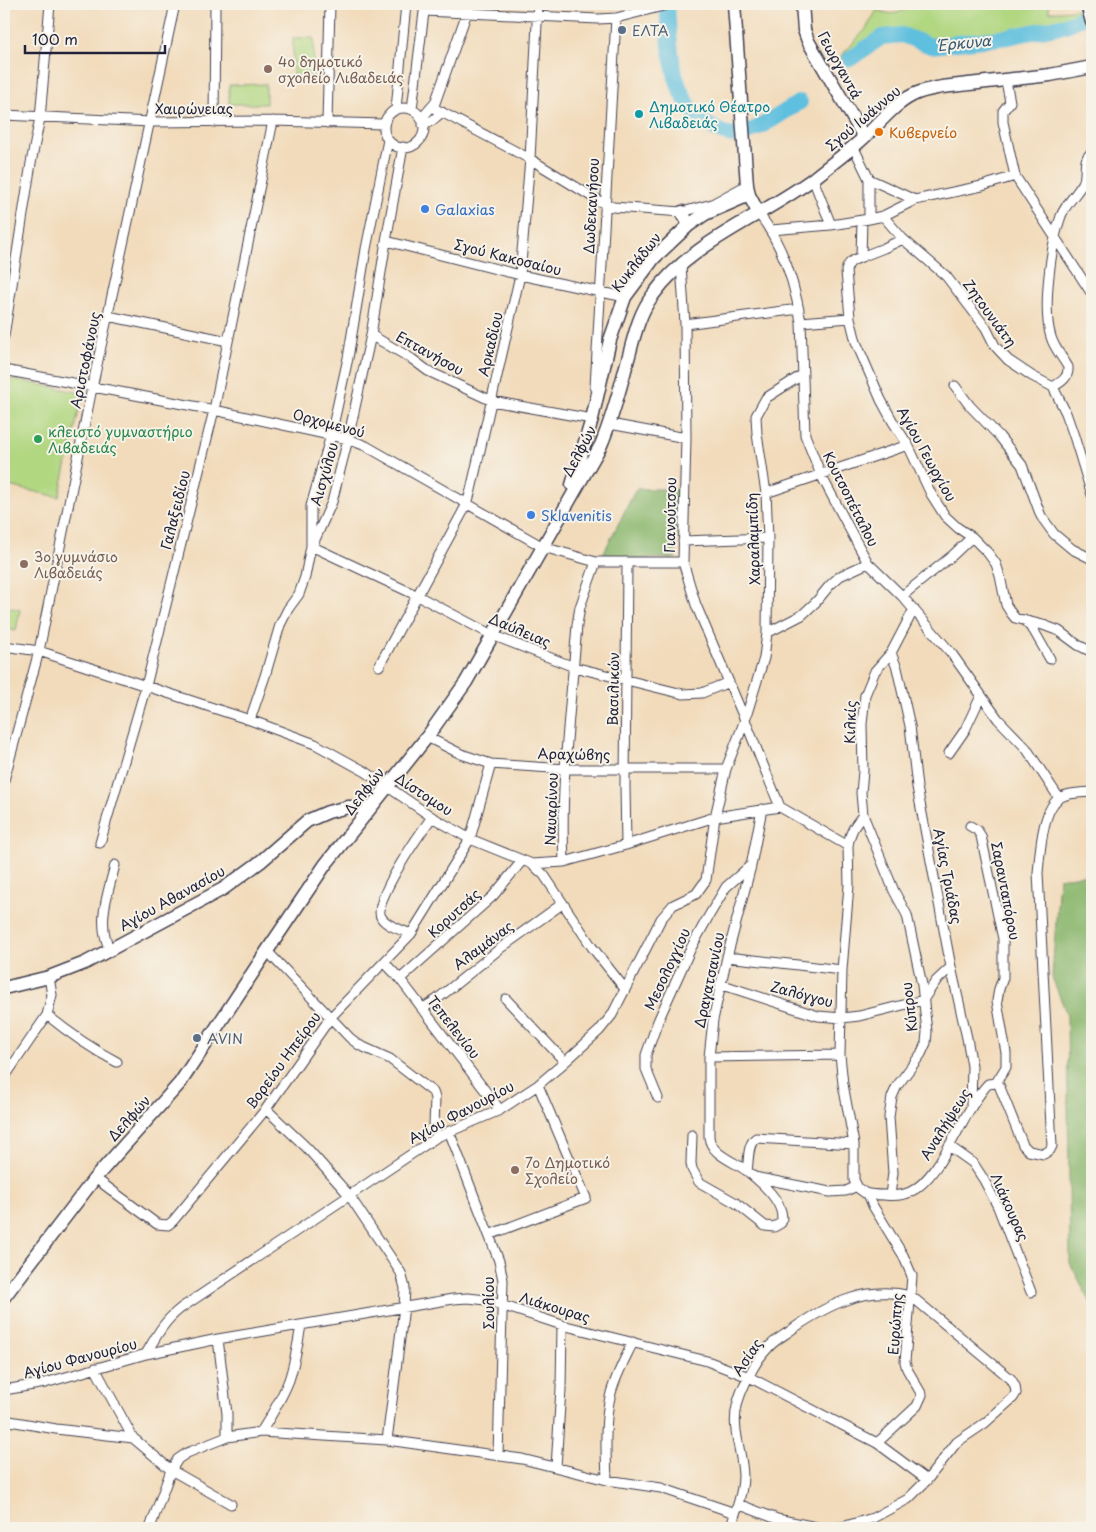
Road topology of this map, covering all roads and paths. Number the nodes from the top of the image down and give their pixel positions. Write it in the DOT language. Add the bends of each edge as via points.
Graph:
graph roads {
  1 [pos="50,4"];
  2 [pos="175,4"];
  3 [pos="215,4"];
  4 [pos="330,4"];
  5 [pos="406,4"];
  6 [pos="470,4"];
  7 [pos="538,4"];
  8 [pos="670,4"];
  9 [pos="734,4"];
  10 [pos="802,4"];
  11 [pos="1087,4"];
  12 [pos="425,7"];
  13 [pos="467,14"];
  14 [pos="538,16"];
  15 [pos="616,18"];
  16 [pos="1092,22"];
  17 [pos="1092,67"];
  18 [pos="1006,81"];
  19 [pos="432,107"];
  20 [pos="396,109"];
  21 [pos="412,110"];
  22 [pos="442,112"];
  23 [pos="4,115"];
  24 [pos="40,118"];
  25 [pos="273,121"];
  26 [pos="151,122"];
  27 [pos="214,122"];
  28 [pos="422,122"];
  29 [pos="327,123"];
  30 [pos="384,124"];
  31 [pos="864,137"];
  32 [pos="388,140"];
  33 [pos="853,146"];
  34 [pos="403,148"];
  35 [pos="1092,153"];
  36 [pos="530,159"];
  37 [pos="1015,176"];
  38 [pos="813,179"];
  39 [pos="869,179"];
  40 [pos="748,190"];
  41 [pos="915,200"];
  42 [pos="606,205"];
  43 [pos="682,212"];
  44 [pos="759,214"];
  45 [pos="883,216"];
  46 [pos="866,220"];
  47 [pos="689,225"];
  48 [pos="831,225"];
  49 [pos="771,230"];
  50 [pos="1055,235"];
  51 [pos="903,238"];
  52 [pos="386,241"];
  53 [pos="861,256"];
  54 [pos="681,265"];
  55 [pos="520,275"];
  56 [pos="601,293"];
  57 [pos="1092,294"];
  58 [pos="625,297"];
  59 [pos="799,309"];
  60 [pos="108,316"];
  61 [pos="850,318"];
  62 [pos="801,322"];
  63 [pos="685,324"];
  64 [pos="371,335"];
  65 [pos="4,336"];
  66 [pos="228,341"];
  67 [pos="4,370"];
  68 [pos="802,376"];
  69 [pos="955,386"];
  70 [pos="1053,387"];
  71 [pos="92,388"];
  72 [pos="598,396"];
  73 [pos="492,400"];
  74 [pos="214,410"];
  75 [pos="592,419"];
  76 [pos="610,424"];
  77 [pos="331,435"];
  78 [pos="686,438"];
  79 [pos="348,439"];
  80 [pos="908,445"];
  81 [pos="821,475"];
  82 [pos="1090,483"];
  83 [pos="766,493"];
  84 [pos="1092,495"];
  85 [pos="567,502"];
  86 [pos="467,504"];
  87 [pos="972,537"];
  88 [pos="768,538"];
  89 [pos="683,541"];
  90 [pos="312,546"];
  91 [pos="543,547"];
  92 [pos="1092,558"];
  93 [pos="596,562"];
  94 [pos="684,562"];
  95 [pos="868,562"];
  96 [pos="628,563"];
  97 [pos="418,596"];
  98 [pos="902,596"];
  99 [pos="914,609"];
  100 [pos="1024,620"];
  101 [pos="767,633"];
  102 [pos="492,635"];
  103 [pos="4,646"];
  104 [pos="39,650"];
  105 [pos="1092,652"];
  106 [pos="891,653"];
  107 [pos="1050,659"];
  108 [pos="380,666"];
  109 [pos="574,667"];
  110 [pos="627,680"];
  111 [pos="729,682"];
  112 [pos="146,686"];
  113 [pos="981,696"];
  114 [pos="250,720"];
  115 [pos="745,720"];
  116 [pos="427,737"];
  117 [pos="949,753"];
  118 [pos="491,764"];
  119 [pos="566,769"];
  120 [pos="625,769"];
  121 [pos="726,769"];
  122 [pos="4,780"];
  123 [pos="386,787"];
  124 [pos="1092,792"];
  125 [pos="1059,798"];
  126 [pos="371,807"];
  127 [pos="780,807"];
  128 [pos="762,809"];
  129 [pos="863,815"];
  130 [pos="432,817"];
  131 [pos="715,817"];
  132 [pos="970,826"];
  133 [pos="470,840"];
  134 [pos="100,843"];
  135 [pos="626,845"];
  136 [pos="848,846"];
  137 [pos="522,861"];
  138 [pos="564,862"];
  139 [pos="532,864"];
  140 [pos="115,865"];
  141 [pos="751,866"];
  142 [pos="562,904"];
  143 [pos="411,934"];
  144 [pos="110,950"];
  145 [pos="267,951"];
  146 [pos="727,957"];
  147 [pos="385,963"];
  148 [pos="951,968"];
  149 [pos="842,970"];
  150 [pos="49,977"];
  151 [pos="400,980"];
  152 [pos="720,984"];
  153 [pos="4,988"];
  154 [pos="624,988"];
  155 [pos="506,999"];
  156 [pos="923,1000"];
  157 [pos="422,1009"];
  158 [pos="47,1015"];
  159 [pos="331,1017"];
  160 [pos="842,1018"];
  161 [pos="840,1055"];
  162 [pos="710,1057"];
  163 [pos="117,1062"];
  164 [pos="565,1062"];
  165 [pos="4,1078"];
  166 [pos="996,1083"];
  167 [pos="538,1084"];
  168 [pos="658,1098"];
  169 [pos="971,1105"];
  170 [pos="266,1109"];
  171 [pos="500,1110"];
  172 [pos="449,1131"];
  173 [pos="692,1135"];
  174 [pos="437,1137"];
  175 [pos="854,1144"];
  176 [pos="949,1146"];
  177 [pos="751,1174"];
  178 [pos="95,1178"];
  179 [pos="857,1186"];
  180 [pos="868,1194"];
  181 [pos="349,1195"];
  182 [pos="890,1196"];
  183 [pos="489,1235"];
  184 [pos="1031,1292"];
  185 [pos="911,1296"];
  186 [pos="4,1297"];
  187 [pos="502,1304"];
  188 [pos="404,1307"];
  189 [pos="562,1325"];
  190 [pos="301,1326"];
  191 [pos="218,1339"];
  192 [pos="633,1342"];
  193 [pos="146,1354"];
  194 [pos="95,1368"];
  195 [pos="749,1377"];
  196 [pos="4,1390"];
  197 [pos="4,1420"];
  198 [pos="260,1432"];
  199 [pos="226,1437"];
  200 [pos="133,1438"];
  201 [pos="387,1440"];
  202 [pos="877,1443"];
  203 [pos="498,1455"];
  204 [pos="556,1467"];
  205 [pos="171,1470"];
  206 [pos="607,1480"];
  207 [pos="927,1480"];
  208 [pos="231,1504"];
  209 [pos="737,1509"];
  210 [pos="150,1528"];
  211 [pos="731,1528"];
  212 [pos="822,1528"];
  213 [pos="827,1528"];
  1 -- 24 [label="street"];
  2 -- 26 [label="street, Αριστοφάνους"];
  3 -- 27 [label="street"];
  4 -- 29 [label="street"];
  5 -- 20 [label="street"];
  6 -- 13 [label="street"];
  7 -- 14 [label="street, Αρκαδίου"];
  8 -- 15 [label="street"];
  9 -- 40 [label="main road"];
  10 -- 31 [label="main road, Γεωργαντά" via="808,41"];
  11 -- 16 [label="main road"];
  12 -- 13 [label="street"];
  12 -- 21 [label="street"];
  13 -- 14 [label="street"];
  13 -- 19 [label="street"];
  14 -- 15 [label="street"];
  14 -- 36 [label="street, Αρκαδίου"];
  15 -- 42 [label="street, Δωδεκανήσου"];
  17 -- 18 [label="main road, Σγού Ιωάννου"];
  18 -- 31 [label="main road, Σγού Ιωάννου" via="942,87 912,95"];
  18 -- 37 [label="street" via="1010,102 1003,112 1003,122"];
  19 -- 22 [label="street"];
  19 -- 28 [label="street"];
  20 -- 21 [label="street"];
  20 -- 30 [label="street"];
  21 -- 28 [label="street"];
  22 -- 28 [label="street" via="433,120"];
  22 -- 36 [label="street"];
  23 -- 24 [label="street, Χαιρώνειας"];
  24 -- 26 [label="street, Χαιρώνειας"];
  24 -- 65 [label="street"];
  25 -- 27 [label="street, Χαιρώνειας"];
  25 -- 29 [label="street, Χαιρώνειας"];
  25 -- 66 [label="street, Γαλαξειδίου"];
  26 -- 27 [label="street, Χαιρώνειας"];
  26 -- 60 [label="street, Αριστοφάνους"];
  28 -- 34 [label="street" via="423,132 419,140"];
  29 -- 30 [label="street, Χαιρώνειας"];
  30 -- 32 [label="street"];
  31 -- 33 [label="main road, Σγού Ιωάννου"];
  32 -- 34 [label="street"];
  32 -- 77 [label="street, Αισχύλου"];
  33 -- 38 [label="main road, Σγού Ιωάννου"];
  33 -- 39 [label="street"];
  34 -- 52 [label="street, Αισχύλου"];
  35 -- 50 [label="street" via="1087,158 1083,182 1070,199"];
  36 -- 42 [label="street"];
  36 -- 55 [label="street, Αρκαδίου"];
  37 -- 41 [label="street"];
  37 -- 50 [label="street"];
  38 -- 44 [label="main road, Σγού Ιωάννου"];
  38 -- 48 [label="street"];
  39 -- 41 [label="street"];
  39 -- 46 [label="street"];
  40 -- 43 [label="street"];
  40 -- 44 [label="main road"];
  40 -- 47 [label="main road, Κυκλάδων"];
  41 -- 45 [label="street"];
  42 -- 43 [label="street"];
  42 -- 56 [label="street, Δωδεκανήσου"];
  43 -- 47 [label="main road"];
  44 -- 49 [label="street, Κουτσοπέταλου"];
  44 -- 54 [label="main road, Σγού Ιωάννου" via="702,248"];
  45 -- 46 [label="street"];
  45 -- 51 [label="street, Ζητουνιάτη"];
  46 -- 48 [label="street"];
  46 -- 53 [label="street"];
  47 -- 58 [label="main road, Κυκλάδων" via="654,258"];
  48 -- 49 [label="street"];
  49 -- 59 [label="street, Κουτσοπέταλου" via="791,276"];
  50 -- 57 [label="street"];
  50 -- 70 [label="street" via="1048,318 1051,338 1069,371 1064,380"];
  51 -- 53 [label="street"];
  51 -- 70 [label="street, Ζητουνιάτη" via="946,276 1008,360"];
  52 -- 55 [label="street, Σγού Κακοσαίου"];
  52 -- 64 [label="street, Αισχύλου"];
  53 -- 61 [label="street, Αγίου Γεωργίου" via="847,265"];
  54 -- 63 [label="street, Γιανούτσου"];
  54 -- 76 [label="main road, Δελφών" via="651,297 641,316"];
  55 -- 56 [label="street, Σγού Κακοσαίου"];
  55 -- 73 [label="street, Αρκαδίου"];
  56 -- 58 [label="street, Σγού Κακοσαίου"];
  56 -- 72 [label="street, Δωδεκανήσου" via="595,385"];
  58 -- 72 [label="main road, Κυκλάδων" via="610,340"];
  59 -- 62 [label="street, Κουτσοπέταλου"];
  59 -- 63 [label="street"];
  60 -- 66 [label="street"];
  60 -- 71 [label="street, Αριστοφάνους"];
  61 -- 62 [label="street"];
  61 -- 80 [label="street, Αγίου Γεωργίου" via="856,342 874,384"];
  62 -- 68 [label="street, Κουτσοπέταλου"];
  63 -- 78 [label="street, Γιανούτσου"];
  64 -- 73 [label="street, Επτανήσου" via="428,371"];
  64 -- 79 [label="street, Αισχύλου"];
  66 -- 74 [label="street, Γαλαξειδίου"];
  67 -- 71 [label="street, Ορχομενού"];
  68 -- 81 [label="street, Κουτσοπέταλου" via="805,435"];
  68 -- 83 [label="street, Χαραλαμπίδη" via="766,398 756,416"];
  69 -- 92 [label="street" via="1022,464 1041,516 1054,534 1072,549"];
  70 -- 82 [label="street"];
  71 -- 74 [label="street, Ορχομενού"];
  71 -- 104 [label="street, Αριστοφάνους"];
  72 -- 75 [label="main road, Κυκλάδων"];
  73 -- 75 [label="street, Επτανήσου"];
  73 -- 86 [label="street, Αρκαδίου"];
  74 -- 77 [label="street, Ορχομενού"];
  74 -- 112 [label="street, Γαλαξειδίου"];
  75 -- 85 [label="main road"];
  76 -- 78 [label="street"];
  76 -- 85 [label="main road, Δελφών" via="601,446"];
  77 -- 79 [label="street, Ορχομενού"];
  77 -- 90 [label="street, Αισχύλου" via="311,506"];
  78 -- 89 [label="street, Γιανούτσου"];
  79 -- 86 [label="street, Ορχομενού"];
  79 -- 90 [label="street, Αισχύλου" via="332,502"];
  80 -- 81 [label="street"];
  80 -- 87 [label="street, Αγίου Γεωργίου" via="945,516"];
  81 -- 83 [label="street"];
  81 -- 95 [label="street, Κουτσοπέταλου"];
  82 -- 84 [label="street"];
  83 -- 88 [label="street, Χαραλαμπίδη"];
  85 -- 91 [label="main road, Δελφών"];
  86 -- 91 [label="street, Ορχομενού"];
  86 -- 97 [label="street, Αρκαδίου"];
  87 -- 98 [label="street"];
  87 -- 100 [label="street, Αγίου Γεωργίου" via="996,564 1010,614"];
  88 -- 89 [label="street"];
  88 -- 101 [label="street, Χαραλαμπίδη"];
  89 -- 94 [label="street, Γιανούτσου"];
  90 -- 97 [label="street, Δαύλειας"];
  90 -- 114 [label="street" via="299,594 280,625"];
  91 -- 93 [label="street, Ορχομενού"];
  91 -- 102 [label="main road, Δελφών"];
  93 -- 96 [label="street, Ορχομενού"];
  93 -- 109 [label="street, Ναυαρίνου" via="580,607"];
  94 -- 96 [label="street, Ορχομενού"];
  94 -- 111 [label="street, Γιανούτσου" via="696,605"];
  95 -- 98 [label="street, Κουτσοπέταλου"];
  95 -- 101 [label="street" via="840,576 802,615"];
  96 -- 110 [label="street, Βασιλικών"];
  97 -- 102 [label="street, Δαύλειας"];
  97 -- 108 [label="street, Αρκαδίου"];
  98 -- 99 [label="street, Κουτσοπέταλου"];
  99 -- 106 [label="street, Κιλκίς"];
  99 -- 113 [label="street, Κουτσοπέταλου" via="952,654"];
  100 -- 105 [label="street" via="1059,631"];
  100 -- 107 [label="street, Αγίου Γεωργίου"];
  101 -- 115 [label="street, Χαραλαμπίδη" via="764,658"];
  102 -- 109 [label="street, Δαύλειας"];
  102 -- 116 [label="main road, Δελφών" via="466,682"];
  103 -- 104 [label="street, Δίστομου"];
  104 -- 112 [label="street, Δίστομου"];
  104 -- 122 [label="street, Αριστοφάνους"];
  106 -- 129 [label="street, Κιλκίς" via="876,671 865,695 862,724"];
  106 -- 148 [label="street, Αγίας Τριάδας" via="910,726 917,787"];
  109 -- 110 [label="street, Δαύλειας"];
  109 -- 119 [label="street, Ναυαρίνου"];
  110 -- 111 [label="street, Δαύλειας" via="691,694"];
  110 -- 120 [label="street, Βασιλικών"];
  111 -- 115 [label="street, Γιανούτσου"];
  112 -- 114 [label="street, Δίστομου"];
  112 -- 134 [label="street, Γαλαξειδίου"];
  113 -- 117 [label="street" via="965,730"];
  113 -- 125 [label="street, Κουτσοπέταλου" via="1026,748"];
  114 -- 123 [label="street, Δίστομου" via="315,744"];
  115 -- 121 [label="street, Αγίου Φανουρίου"];
  115 -- 127 [label="street, Γιανούτσου"];
  116 -- 118 [label="street, Αραχώβης"];
  116 -- 123 [label="main road, Δελφών"];
  118 -- 119 [label="street, Αραχώβης"];
  118 -- 133 [label="street, Βορείου Ηπείρου"];
  119 -- 120 [label="street, Αραχώβης"];
  119 -- 138 [label="street, Ναυαρίνου"];
  120 -- 121 [label="street, Αραχώβης"];
  120 -- 135 [label="street, Βασιλικών"];
  121 -- 131 [label="street, Αγίου Φανουρίου"];
  123 -- 126 [label="main road, Δελφών"];
  123 -- 130 [label="street, Δίστομου"];
  124 -- 125 [label="street"];
  125 -- 166 [label="street" via="1053,804 1043,832 1038,873 1052,1146 1048,1152 1033,1153 1023,1145 1002,1090"];
  126 -- 144 [label="main road, Αγίου Αθανασίου" via="348,807 307,821 223,889"];
  126 -- 145 [label="main road, Δελφών" via="325,865"];
  127 -- 128 [label="street, Δίστομου"];
  127 -- 136 [label="street"];
  128 -- 131 [label="street, Δίστομου"];
  128 -- 141 [label="street, Δραγατσανίου"];
  129 -- 136 [label="street" via="852,828"];
  129 -- 156 [label="street, Κύπρου" via="906,915"];
  130 -- 133 [label="street, Δίστομου"];
  130 -- 143 [label="street" via="397,870 380,905 379,913 388,924"];
  131 -- 135 [label="street, Δίστομου"];
  131 -- 154 [label="street, Αγίου Φανουρίου" via="706,880 696,894 673,905 661,919"];
  132 -- 166 [label="street, Σαρανταπόρου" via="982,836 1003,938 1003,978 997,1000 1006,1067"];
  133 -- 137 [label="street, Δίστομου"];
  133 -- 143 [label="street, Βορείου Ηπείρου"];
  135 -- 138 [label="street, Δίστομου"];
  136 -- 149 [label="street" via="849,885"];
  137 -- 139 [label="street, Δίστομου"];
  137 -- 151 [label="street, Κορυτσάς" via="493,896"];
  138 -- 139 [label="street, Δίστομου"];
  139 -- 142 [label="street"];
  140 -- 144 [label="street" via="103,921 105,940"];
  141 -- 146 [label="street, Δραγατσανίου"];
  141 -- 168 [label="street, Μεσολογγίου" via="726,887 691,948 658,1021 646,1055 646,1069"];
  142 -- 154 [label="street"];
  142 -- 157 [label="street, Αλαμάνας"];
  143 -- 147 [label="street, Βορείου Ηπείρου"];
  144 -- 150 [label="main road, Αγίου Αθανασίου"];
  145 -- 159 [label="street"];
  145 -- 178 [label="main road, Δελφών" via="180,1083"];
  146 -- 149 [label="street"];
  146 -- 152 [label="street, Δραγατσανίου"];
  147 -- 151 [label="street, Τεπελενίου"];
  147 -- 159 [label="street, Βορείου Ηπείρου"];
  148 -- 156 [label="street" via="936,981"];
  148 -- 169 [label="street, Αγίας Τριάδας" via="968,1038 972,1066"];
  149 -- 160 [label="street"];
  150 -- 153 [label="main road, Αγίου Αθανασίου"];
  150 -- 158 [label="street" via="52,995"];
  151 -- 157 [label="street, Τεπελενίου"];
  152 -- 160 [label="street, Ζαλόγγου" via="818,1016"];
  152 -- 162 [label="street, Δραγατσανίου"];
  154 -- 164 [label="street, Αγίου Φανουρίου" via="612,1015"];
  155 -- 164 [label="street"];
  156 -- 160 [label="street, Ζαλόγγου"];
  156 -- 182 [label="street, Κύπρου" via="926,1043 916,1062 896,1086 888,1117 894,1173"];
  157 -- 171 [label="street, Τεπελενίου"];
  158 -- 163 [label="street"];
  158 -- 165 [label="street"];
  159 -- 170 [label="street, Βορείου Ηπείρου"];
  159 -- 174 [label="street" via="359,1045 390,1059 432,1092"];
  160 -- 161 [label="street"];
  161 -- 162 [label="street"];
  161 -- 175 [label="street"];
  162 -- 177 [label="street, Δραγατσανίου" via="710,1144"];
  164 -- 167 [label="street, Αγίου Φανουρίου"];
  166 -- 169 [label="street, Αναλήψεως" via="988,1084"];
  167 -- 171 [label="street, Αγίου Φανουρίου"];
  167 -- 183 [label="street" via="586,1198"];
  169 -- 176 [label="street, Αναλήψεως"];
  170 -- 178 [label="street, Βορείου Ηπείρου" via="168,1225 157,1224"];
  170 -- 181 [label="street"];
  171 -- 172 [label="street, Αγίου Φανουρίου"];
  172 -- 174 [label="street, Αγίου Φανουρίου"];
  172 -- 183 [label="street, Σουλίου"];
  173 -- 177 [label="street" via="690,1163 699,1182 736,1203 765,1226 774,1227 783,1218 780,1206"];
  174 -- 181 [label="street, Αγίου Φανουρίου"];
  175 -- 177 [label="street" via="756,1138 750,1144"];
  175 -- 179 [label="street" via="853,1175"];
  176 -- 182 [label="street, Αναλήψεως" via="917,1187"];
  176 -- 184 [label="street, Λιάκουρας" via="973,1163 984,1180"];
  177 -- 179 [label="street" via="830,1192"];
  178 -- 186 [label="main road, Δελφών"];
  179 -- 180 [label="street"];
  180 -- 182 [label="street, Αναλήψεως"];
  180 -- 185 [label="street, Ευρώπης" via="909,1268"];
  181 -- 188 [label="street" via="401,1273 405,1288"];
  181 -- 193 [label="street, Αγίου Φανουρίου" via="168,1318"];
  183 -- 187 [label="street, Σουλίου" via="504,1280"];
  185 -- 195 [label="street, Ασίας" via="869,1294 827,1307 769,1347"];
  185 -- 202 [label="street, Ευρώπης" via="905,1362 922,1395 917,1406"];
  185 -- 207 [label="street" via="1011,1379 1016,1392 985,1423 957,1442"];
  187 -- 188 [label="street, Λιάκουρας" via="468,1298"];
  187 -- 189 [label="street, Λιάκουρας"];
  187 -- 203 [label="street, Σουλίου"];
  188 -- 190 [label="street, Λιάκουρας"];
  188 -- 201 [label="street"];
  189 -- 192 [label="street, Λιάκουρας"];
  189 -- 204 [label="street"];
  190 -- 191 [label="street, Λιάκουρας"];
  190 -- 198 [label="street" via="289,1380"];
  191 -- 193 [label="street, Λιάκουρας"];
  191 -- 199 [label="street" via="226,1405"];
  192 -- 195 [label="street, Λιάκουρας" via="707,1361"];
  192 -- 206 [label="street" via="610,1395"];
  193 -- 194 [label="street, Αγίου Φανουρίου"];
  194 -- 196 [label="street, Αγίου Φανουρίου" via="45,1383"];
  194 -- 200 [label="street"];
  195 -- 202 [label="street, Λιάκουρας"];
  195 -- 209 [label="street, Ασίας" via="735,1414 743,1476"];
  197 -- 200 [label="street"];
  198 -- 199 [label="street"];
  198 -- 201 [label="street"];
  199 -- 205 [label="street" via="187,1453"];
  200 -- 205 [label="street"];
  201 -- 203 [label="street"];
  202 -- 207 [label="street, Λιάκουρας"];
  203 -- 204 [label="street"];
  204 -- 206 [label="street"];
  205 -- 208 [label="street"];
  205 -- 210 [label="street"];
  206 -- 209 [label="street" via="661,1488"];
  207 -- 213 [label="street" via="908,1499 873,1518"];
  209 -- 211 [label="street, Ασίας"];
  209 -- 212 [label="street"];
}
